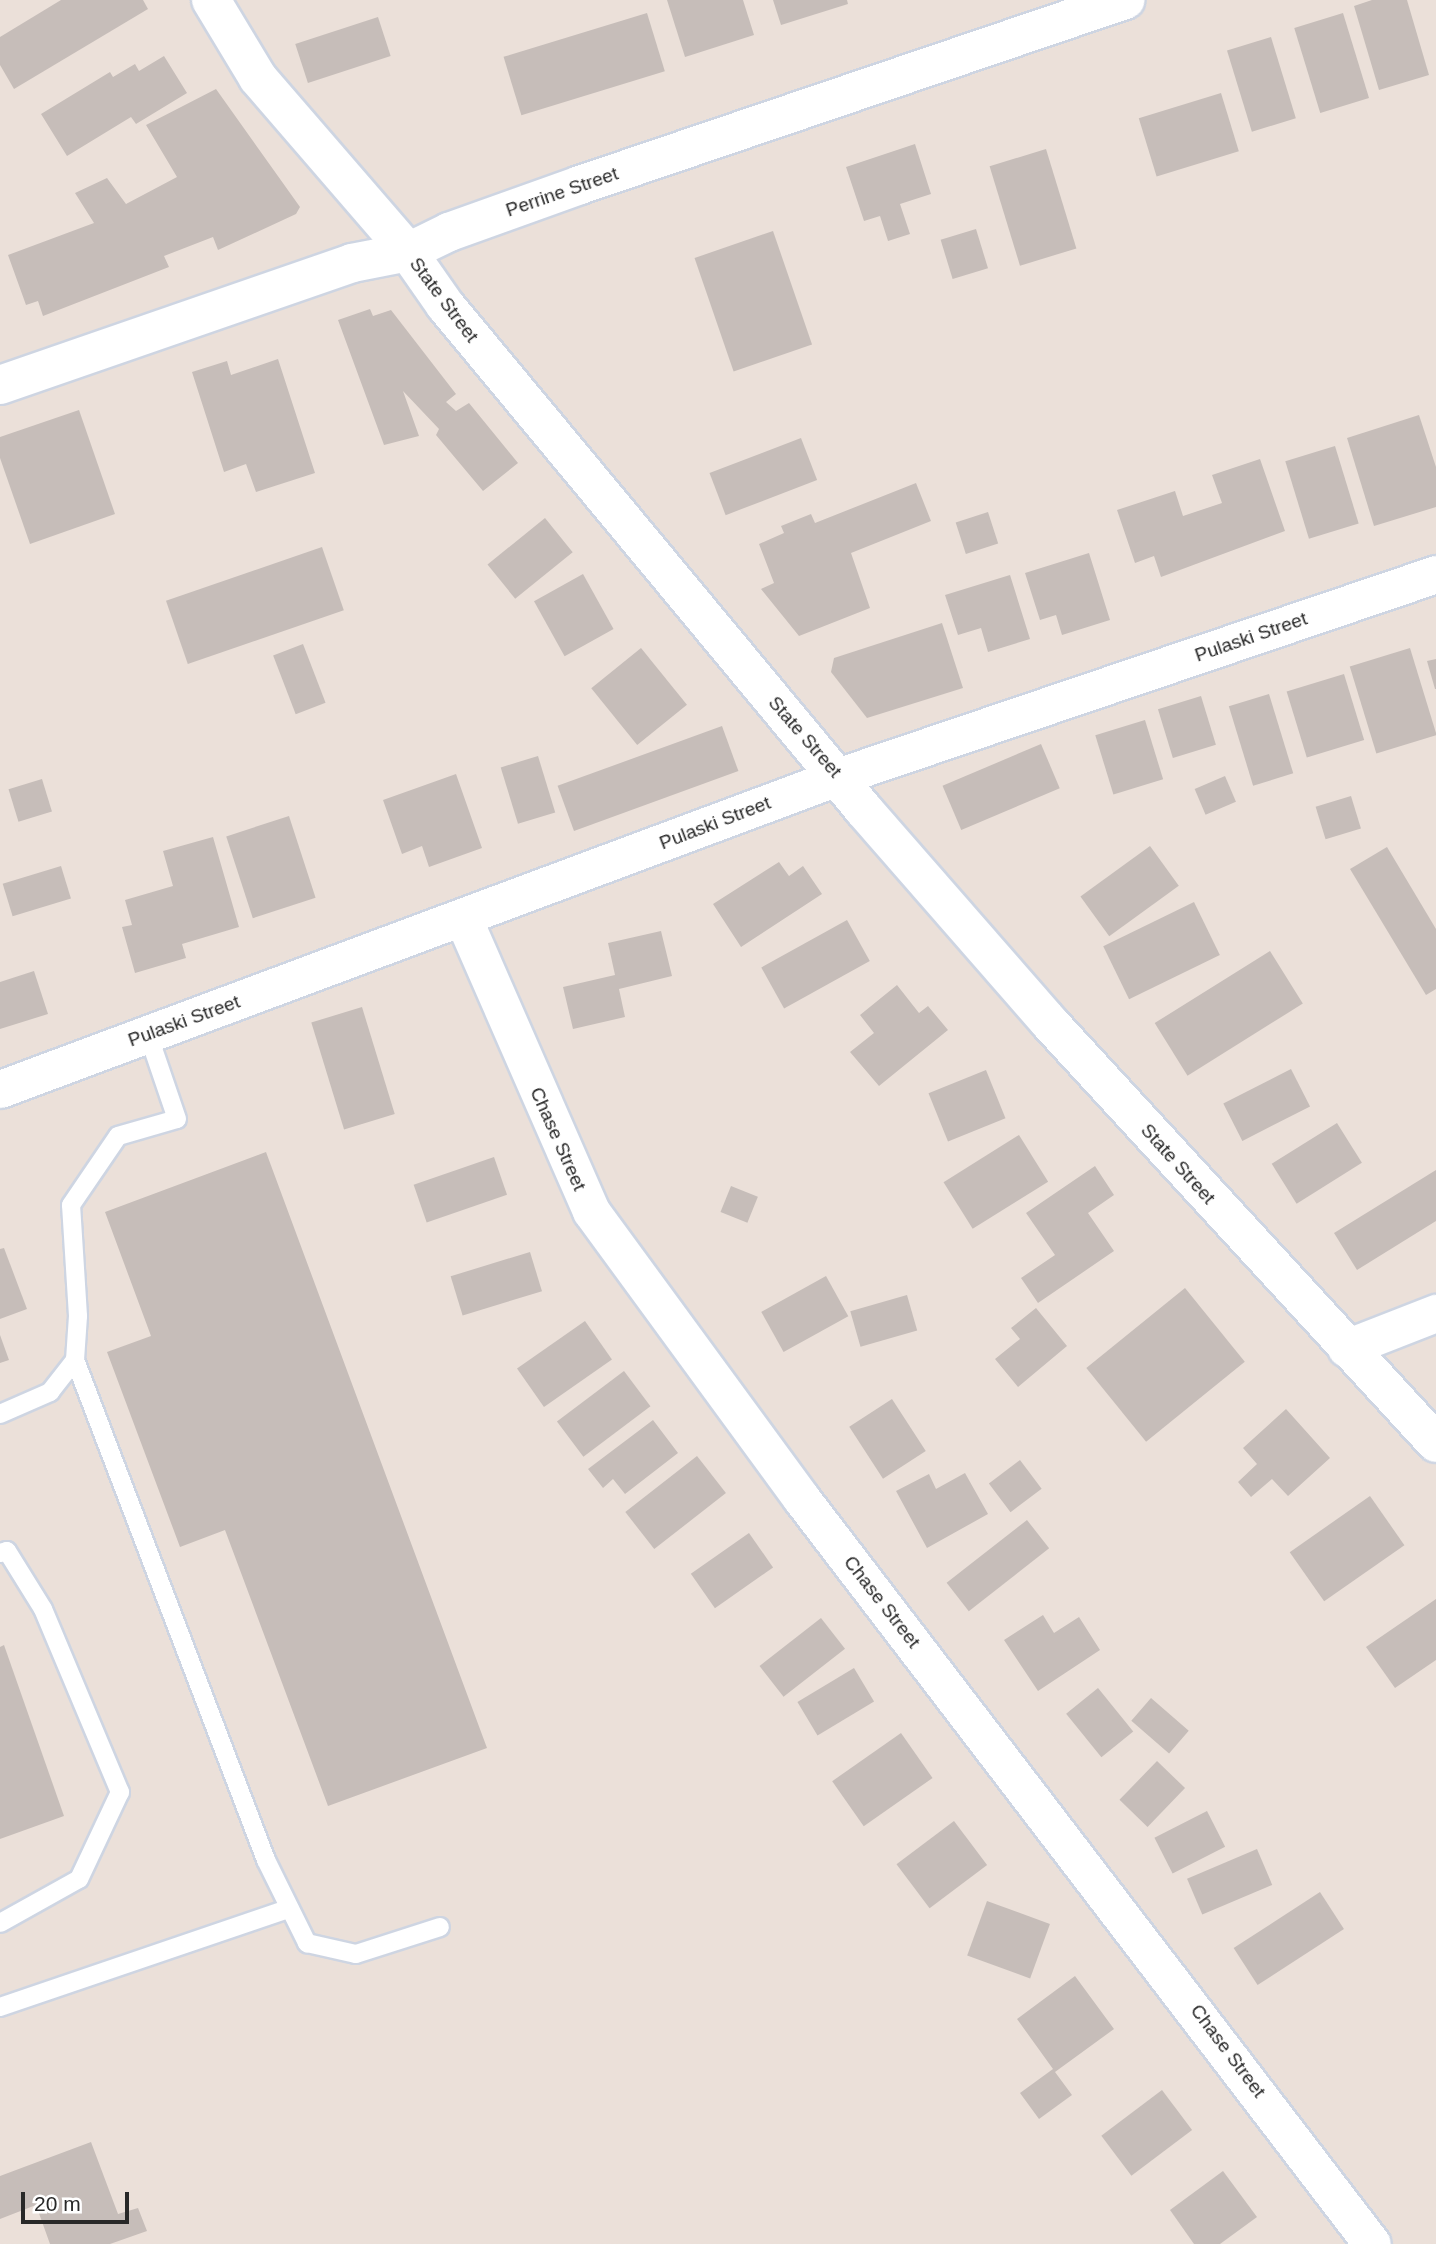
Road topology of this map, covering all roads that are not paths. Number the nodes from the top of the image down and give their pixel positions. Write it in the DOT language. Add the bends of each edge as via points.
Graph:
graph roads {
  1 [pos="211,0"];
  2 [pos="1125,0"];
  3 [pos="408,252"];
  4 [pos="0,385"];
  5 [pos="1436,574"];
  6 [pos="840,776"];
  7 [pos="463,918"];
  8 [pos="148,1034"];
  9 [pos="0,1089"];
  10 [pos="1436,1313"];
  11 [pos="1346,1348"];
  12 [pos="75,1360"];
  13 [pos="0,1414"];
  14 [pos="1436,1443"];
  15 [pos="0,1553"];
  16 [pos="290,1908"];
  17 [pos="0,1923"];
  18 [pos="440,1927"];
  19 [pos="0,2007"];
  20 [pos="1372,2244"];
  1 -- 3 [label="main road, State Street" via="258,78"];
  2 -- 3 [label="main road, Perrine Street" via="593,180 449,232"];
  3 -- 4 [label="main road, Perrine Street" via="352,263"];
  3 -- 6 [label="main road, State Street" via="454,316"];
  5 -- 6 [label="street, Pulaski Street"];
  6 -- 7 [label="street, Pulaski Street"];
  6 -- 11 [label="main road, State Street" via="864,810 1048,1021"];
  7 -- 8 [label="street, Pulaski Street"];
  7 -- 20 [label="street, Chase Street" via="591,1211 792,1487"];
  8 -- 9 [label="street, Pulaski Street"];
  8 -- 12 [label="lane" via="177,1119 118,1136 71,1205 78,1317"];
  10 -- 11 [label="street"];
  11 -- 14 [label="main road, State Street"];
  12 -- 13 [label="lane" via="50,1392"];
  12 -- 16 [label="lane" via="266,1860"];
  15 -- 17 [label="lane" via="7,1551 44,1609 120,1793 79,1880"];
  16 -- 18 [label="lane" via="307,1943 356,1955"];
  16 -- 19 [label="lane"];
}
